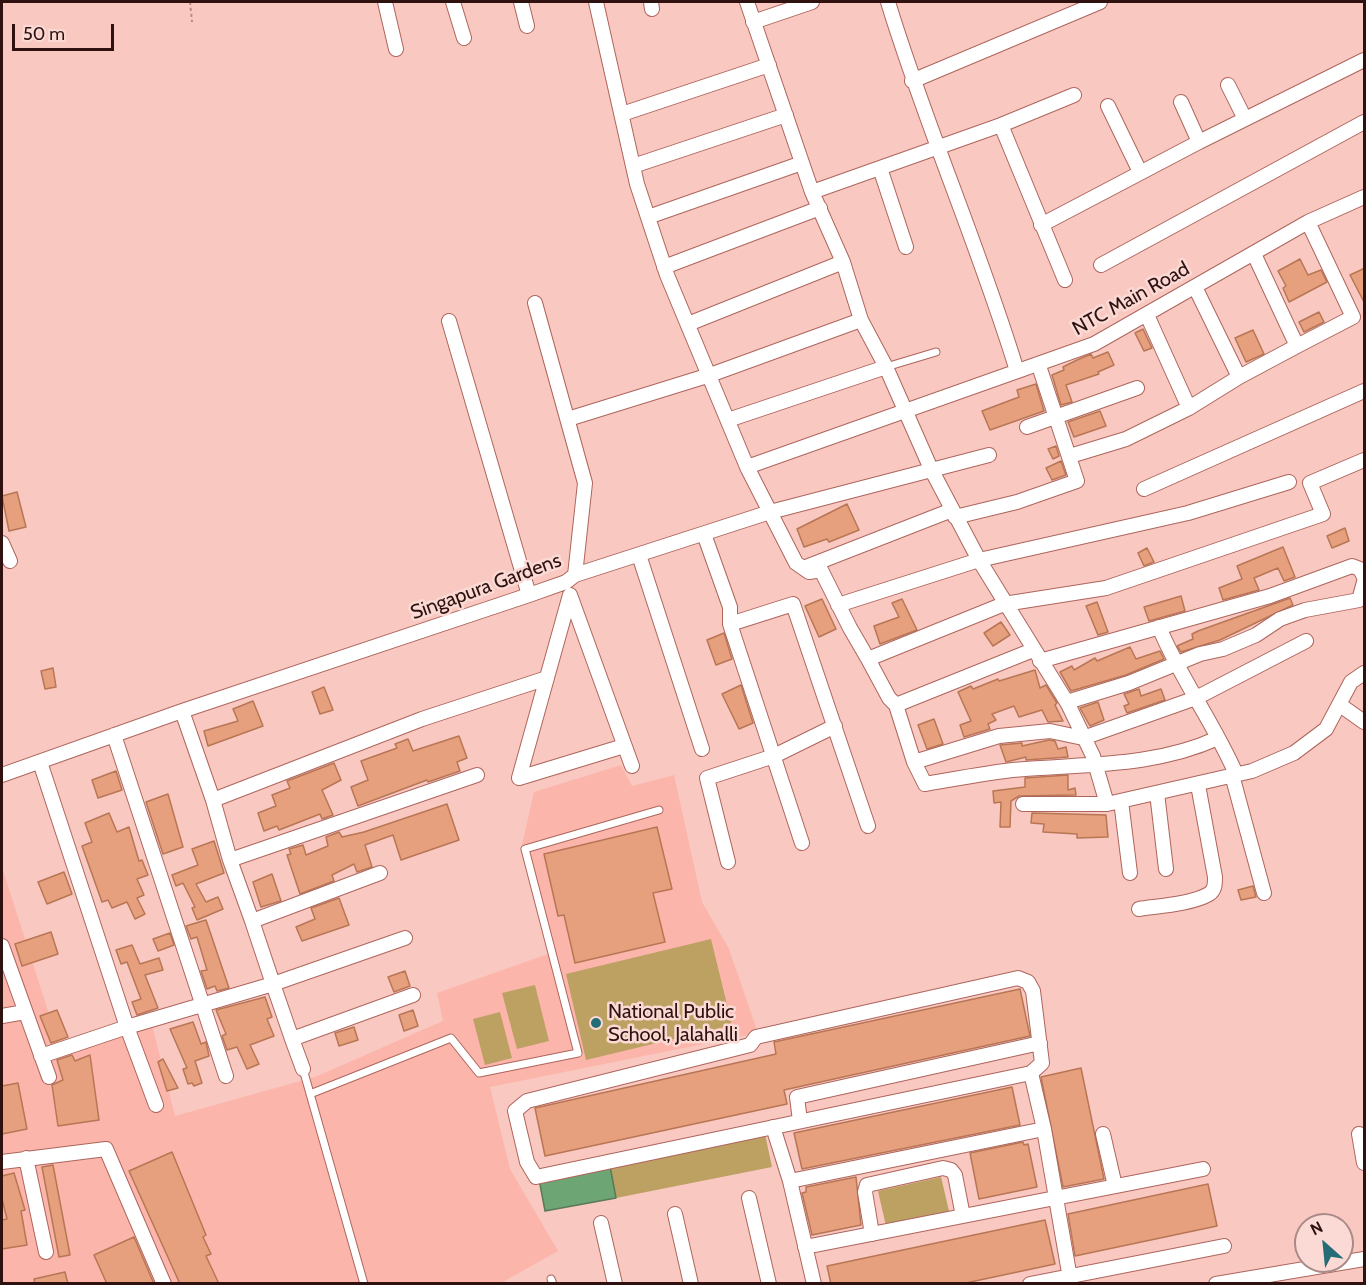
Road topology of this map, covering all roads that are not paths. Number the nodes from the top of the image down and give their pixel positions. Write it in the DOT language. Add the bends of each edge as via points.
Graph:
graph roads {
  1 [pos="385,2"];
  2 [pos="453,2"];
  3 [pos="521,2"];
  4 [pos="596,2"];
  5 [pos="747,2"];
  6 [pos="812,2"];
  7 [pos="888,2"];
  8 [pos="1100,2"];
  9 [pos="753,22"];
  10 [pos="527,26"];
  11 [pos="464,39"];
  12 [pos="396,49"];
  13 [pos="1365,60"];
  14 [pos="769,65"];
  15 [pos="912,81"];
  16 [pos="1228,85"];
  17 [pos="1074,95"];
  18 [pos="1181,102"];
  19 [pos="1108,106"];
  20 [pos="622,114"];
  21 [pos="786,115"];
  22 [pos="1245,119"];
  23 [pos="1365,122"];
  24 [pos="1001,125"];
  25 [pos="1199,142"];
  26 [pos="938,146"];
  27 [pos="802,163"];
  28 [pos="633,166"];
  29 [pos="880,168"];
  30 [pos="1140,172"];
  31 [pos="812,192"];
  32 [pos="1365,197"];
  33 [pos="820,208"];
  34 [pos="648,217"];
  35 [pos="1308,222"];
  36 [pos="1041,225"];
  37 [pos="906,247"];
  38 [pos="1254,254"];
  39 [pos="843,262"];
  40 [pos="1101,265"];
  41 [pos="664,267"];
  42 [pos="1065,280"];
  43 [pos="1195,287"];
  44 [pos="535,303"];
  45 [pos="1147,315"];
  46 [pos="861,320"];
  47 [pos="449,321"];
  48 [pos="688,324"];
  49 [pos="1297,346"];
  50 [pos="936,352"];
  51 [pos="1039,366"];
  52 [pos="886,367"];
  53 [pos="1017,371"];
  54 [pos="710,375"];
  55 [pos="1239,378"];
  56 [pos="1137,388"];
  57 [pos="1365,391"];
  58 [pos="1189,408"];
  59 [pos="906,413"];
  60 [pos="1054,417"];
  61 [pos="568,419"];
  62 [pos="728,420"];
  63 [pos="1027,428"];
  64 [pos="989,455"];
  65 [pos="1070,456"];
  66 [pos="1365,460"];
  67 [pos="747,468"];
  68 [pos="931,470"];
  69 [pos="1289,482"];
  70 [pos="1144,489"];
  71 [pos="770,512"];
  72 [pos="954,513"];
  73 [pos="704,534"];
  74 [pos="2,543"];
  75 [pos="639,555"];
  76 [pos="979,560"];
  77 [pos="10,561"];
  78 [pos="801,569"];
  79 [pos="1365,577"];
  80 [pos="1365,582"];
  81 [pos="570,584"];
  82 [pos="529,596"];
  83 [pos="1004,603"];
  84 [pos="838,605"];
  85 [pos="730,624"];
  86 [pos="1159,627"];
  87 [pos="1306,641"];
  88 [pos="1037,655"];
  89 [pos="868,659"];
  90 [pos="1174,665"];
  91 [pos="1365,674"];
  92 [pos="547,678"];
  93 [pos="1196,698"];
  94 [pos="1067,702"];
  95 [pos="896,705"];
  96 [pos="1340,705"];
  97 [pos="182,711"];
  98 [pos="1365,722"];
  99 [pos="835,726"];
  100 [pos="114,735"];
  101 [pos="1083,738"];
  102 [pos="1218,738"];
  103 [pos="624,746"];
  104 [pos="702,749"];
  105 [pos="774,756"];
  106 [pos="40,762"];
  107 [pos="914,762"];
  108 [pos="632,766"];
  109 [pos="1096,767"];
  110 [pos="2,775"];
  111 [pos="477,775"];
  112 [pos="1234,775"];
  113 [pos="1198,785"];
  114 [pos="1157,793"];
  115 [pos="213,800"];
  116 [pos="1114,802"];
  117 [pos="1023,804"];
  118 [pos="659,810"];
  119 [pos="868,826"];
  120 [pos="802,843"];
  121 [pos="230,860"];
  122 [pos="728,862"];
  123 [pos="1167,869"];
  124 [pos="380,873"];
  125 [pos="1130,873"];
  126 [pos="1264,893"];
  127 [pos="1138,909"];
  128 [pos="252,921"];
  129 [pos="405,938"];
  130 [pos="2,946"];
  131 [pos="273,984"];
  132 [pos="413,995"];
  133 [pos="202,1005"];
  134 [pos="25,1012"];
  135 [pos="2,1016"];
  136 [pos="127,1027"];
  137 [pos="292,1039"];
  138 [pos="1040,1043"];
  139 [pos="41,1056"];
  140 [pos="303,1069"];
  141 [pos="1030,1073"];
  142 [pos="226,1076"];
  143 [pos="49,1077"];
  144 [pos="310,1094"];
  145 [pos="156,1105"];
  146 [pos="800,1121"];
  147 [pos="773,1127"];
  148 [pos="1044,1129"];
  149 [pos="1103,1134"];
  150 [pos="1359,1134"];
  151 [pos="26,1158"];
  152 [pos="2,1162"];
  153 [pos="1365,1163"];
  154 [pos="1203,1169"];
  155 [pos="790,1181"];
  156 [pos="1115,1186"];
  157 [pos="1056,1197"];
  158 [pos="749,1198"];
  159 [pos="675,1214"];
  160 [pos="963,1216"];
  161 [pos="601,1223"];
  162 [pos="872,1234"];
  163 [pos="1224,1246"];
  164 [pos="805,1247"];
  165 [pos="45,1252"];
  166 [pos="1365,1259"];
  167 [pos="1070,1280"];
  168 [pos="1220,1283"];
  169 [pos="164,1284"];
  170 [pos="364,1284"];
  171 [pos="615,1284"];
  172 [pos="691,1284"];
  173 [pos="770,1284"];
  174 [pos="814,1284"];
  175 [pos="1030,1284"];
  1 -- 12 [label="street"];
  2 -- 11 [label="street"];
  3 -- 10 [label="street"];
  4 -- 20 [label="street"];
  5 -- 9 [label="street"];
  6 -- 9 [label="street"];
  7 -- 15 [label="street"];
  8 -- 15 [label="street"];
  9 -- 14 [label="street"];
  13 -- 22 [label="street"];
  14 -- 20 [label="street"];
  14 -- 21 [label="street"];
  15 -- 26 [label="street"];
  16 -- 22 [label="street"];
  17 -- 24 [label="street"];
  18 -- 25 [label="street"];
  19 -- 30 [label="street"];
  20 -- 28 [label="street"];
  21 -- 27 [label="street"];
  21 -- 28 [label="street"];
  22 -- 25 [label="street"];
  23 -- 40 [label="street"];
  24 -- 26 [label="street"];
  24 -- 36 [label="street"];
  25 -- 30 [label="street"];
  26 -- 29 [label="street"];
  26 -- 53 [label="street" via="987,276"];
  27 -- 31 [label="street"];
  27 -- 34 [label="street"];
  28 -- 34 [label="street"];
  29 -- 31 [label="street"];
  29 -- 37 [label="street"];
  30 -- 36 [label="street"];
  31 -- 33 [label="street"];
  32 -- 35 [label="street, NTC Main Road"];
  33 -- 39 [label="street"];
  33 -- 41 [label="street"];
  34 -- 41 [label="street"];
  35 -- 38 [label="street, NTC Main Road"];
  35 -- 49 [label="street" via="1353,317"];
  36 -- 42 [label="street"];
  38 -- 43 [label="street, NTC Main Road"];
  38 -- 49 [label="street"];
  39 -- 46 [label="street"];
  39 -- 48 [label="street"];
  41 -- 48 [label="street"];
  43 -- 45 [label="street, NTC Main Road"];
  43 -- 55 [label="street"];
  44 -- 61 [label="street"];
  45 -- 51 [label="street, NTC Main Road" via="1094,344"];
  45 -- 58 [label="street"];
  46 -- 52 [label="street"];
  46 -- 54 [label="street"];
  47 -- 82 [label="street"];
  48 -- 54 [label="street"];
  49 -- 55 [label="street"];
  50 -- 52 [label="lane"];
  51 -- 53 [label="street, NTC Main Road"];
  51 -- 60 [label="street"];
  52 -- 59 [label="street"];
  52 -- 62 [label="street"];
  53 -- 59 [label="street, NTC Main Road"];
  54 -- 61 [label="street"];
  54 -- 62 [label="street"];
  55 -- 58 [label="street"];
  56 -- 60 [label="street"];
  57 -- 70 [label="street"];
  58 -- 65 [label="street" via="1126,439"];
  59 -- 67 [label="street, NTC Main Road"];
  59 -- 68 [label="street"];
  60 -- 63 [label="street"];
  60 -- 65 [label="street"];
  61 -- 81 [label="street" via="585,483"];
  62 -- 67 [label="street"];
  64 -- 68 [label="street, Singapura Gardens"];
  65 -- 72 [label="street" via="1077,481 1017,502"];
  66 -- 83 [label="street" via="1310,483 1323,514 1106,588"];
  67 -- 71 [label="street"];
  68 -- 71 [label="street, Singapura Gardens"];
  68 -- 72 [label="street"];
  69 -- 76 [label="street" via="1188,513"];
  71 -- 73 [label="street, Singapura Gardens"];
  71 -- 78 [label="street"];
  72 -- 76 [label="street"];
  72 -- 78 [label="street"];
  73 -- 75 [label="street, Singapura Gardens"];
  73 -- 85 [label="street" via="730,607"];
  74 -- 77 [label="street"];
  75 -- 81 [label="street, Singapura Gardens"];
  75 -- 104 [label="street"];
  76 -- 83 [label="street"];
  76 -- 84 [label="street"];
  78 -- 84 [label="street" via="821,570"];
  79 -- 86 [label="street" via="1352,566 1270,596"];
  80 -- 90 [label="street" via="1359,600 1305,610 1280,619 1256,635"];
  81 -- 82 [label="street, Singapura Gardens"];
  81 -- 92 [label="street"];
  81 -- 103 [label="street"];
  82 -- 97 [label="street, Singapura Gardens"];
  83 -- 88 [label="street"];
  83 -- 89 [label="street"];
  84 -- 89 [label="street"];
  85 -- 99 [label="street" via="793,604"];
  85 -- 105 [label="street"];
  86 -- 88 [label="street"];
  86 -- 90 [label="street"];
  87 -- 93 [label="street"];
  88 -- 94 [label="street"];
  88 -- 95 [label="street"];
  89 -- 95 [label="street"];
  90 -- 93 [label="street"];
  90 -- 94 [label="street"];
  91 -- 96 [label="street" via="1351,682"];
  92 -- 103 [label="street" via="519,778"];
  92 -- 115 [label="street" via="422,719"];
  93 -- 101 [label="street"];
  93 -- 102 [label="street"];
  94 -- 101 [label="street"];
  95 -- 107 [label="street"];
  96 -- 98 [label="street"];
  96 -- 112 [label="street" via="1326,729 1294,753"];
  97 -- 100 [label="street, Singapura Gardens"];
  97 -- 115 [label="street"];
  99 -- 105 [label="street"];
  99 -- 119 [label="street"];
  100 -- 106 [label="street, Singapura Gardens"];
  100 -- 133 [label="street"];
  101 -- 107 [label="street" via="1050,731 999,736"];
  101 -- 109 [label="street"];
  102 -- 109 [label="street" via="1165,755"];
  102 -- 112 [label="street"];
  103 -- 108 [label="street"];
  105 -- 120 [label="street"];
  105 -- 122 [label="street" via="707,778"];
  106 -- 110 [label="street, Singapura Gardens"];
  106 -- 136 [label="street"];
  107 -- 109 [label="street" via="925,784 1023,769"];
  109 -- 116 [label="street"];
  111 -- 121 [label="street"];
  112 -- 113 [label="street"];
  112 -- 126 [label="street"];
  113 -- 114 [label="street"];
  113 -- 127 [label="street" via="1215,888 1209,894 1176,904"];
  114 -- 116 [label="street"];
  114 -- 123 [label="street"];
  115 -- 121 [label="street"];
  116 -- 117 [label="street"];
  116 -- 125 [label="street"];
  118 -- 144 [label="lane" via="525,849 578,1053 479,1073 451,1038"];
  121 -- 128 [label="street"];
  124 -- 128 [label="street"];
  128 -- 131 [label="street"];
  129 -- 131 [label="street"];
  130 -- 134 [label="street"];
  131 -- 133 [label="street"];
  131 -- 137 [label="street"];
  132 -- 137 [label="street"];
  133 -- 136 [label="street"];
  133 -- 142 [label="street"];
  134 -- 135 [label="street"];
  134 -- 139 [label="street"];
  136 -- 139 [label="street"];
  136 -- 145 [label="street"];
  137 -- 140 [label="street"];
  138 -- 141 [label="street" via="1042,1063"];
  138 -- 146 [label="street" via="797,1097"];
  138 -- 147 [label="street" via="1033,992 1028,982 1018,978 756,1037 750,1045 527,1101 515,1111 527,1162 536,1177"];
  139 -- 143 [label="street"];
  140 -- 144 [label="lane"];
  141 -- 146 [label="street"];
  141 -- 148 [label="street"];
  144 -- 170 [label="lane"];
  146 -- 147 [label="street"];
  147 -- 155 [label="street"];
  148 -- 155 [label="street"];
  148 -- 157 [label="street"];
  149 -- 156 [label="street"];
  150 -- 153 [label="street"];
  151 -- 152 [label="street"];
  151 -- 165 [label="street"];
  151 -- 169 [label="street" via="106,1149"];
  154 -- 156 [label="street"];
  155 -- 164 [label="street"];
  156 -- 157 [label="street"];
  157 -- 160 [label="street"];
  157 -- 167 [label="street"];
  158 -- 173 [label="street"];
  159 -- 172 [label="street"];
  160 -- 162 [label="street"];
  160 -- 162 [label="street" via="955,1175 943,1168 867,1185"];
  161 -- 171 [label="street"];
  162 -- 164 [label="street"];
  163 -- 167 [label="street"];
  164 -- 174 [label="street"];
  166 -- 168 [label="street"];
  167 -- 175 [label="street"];
}
